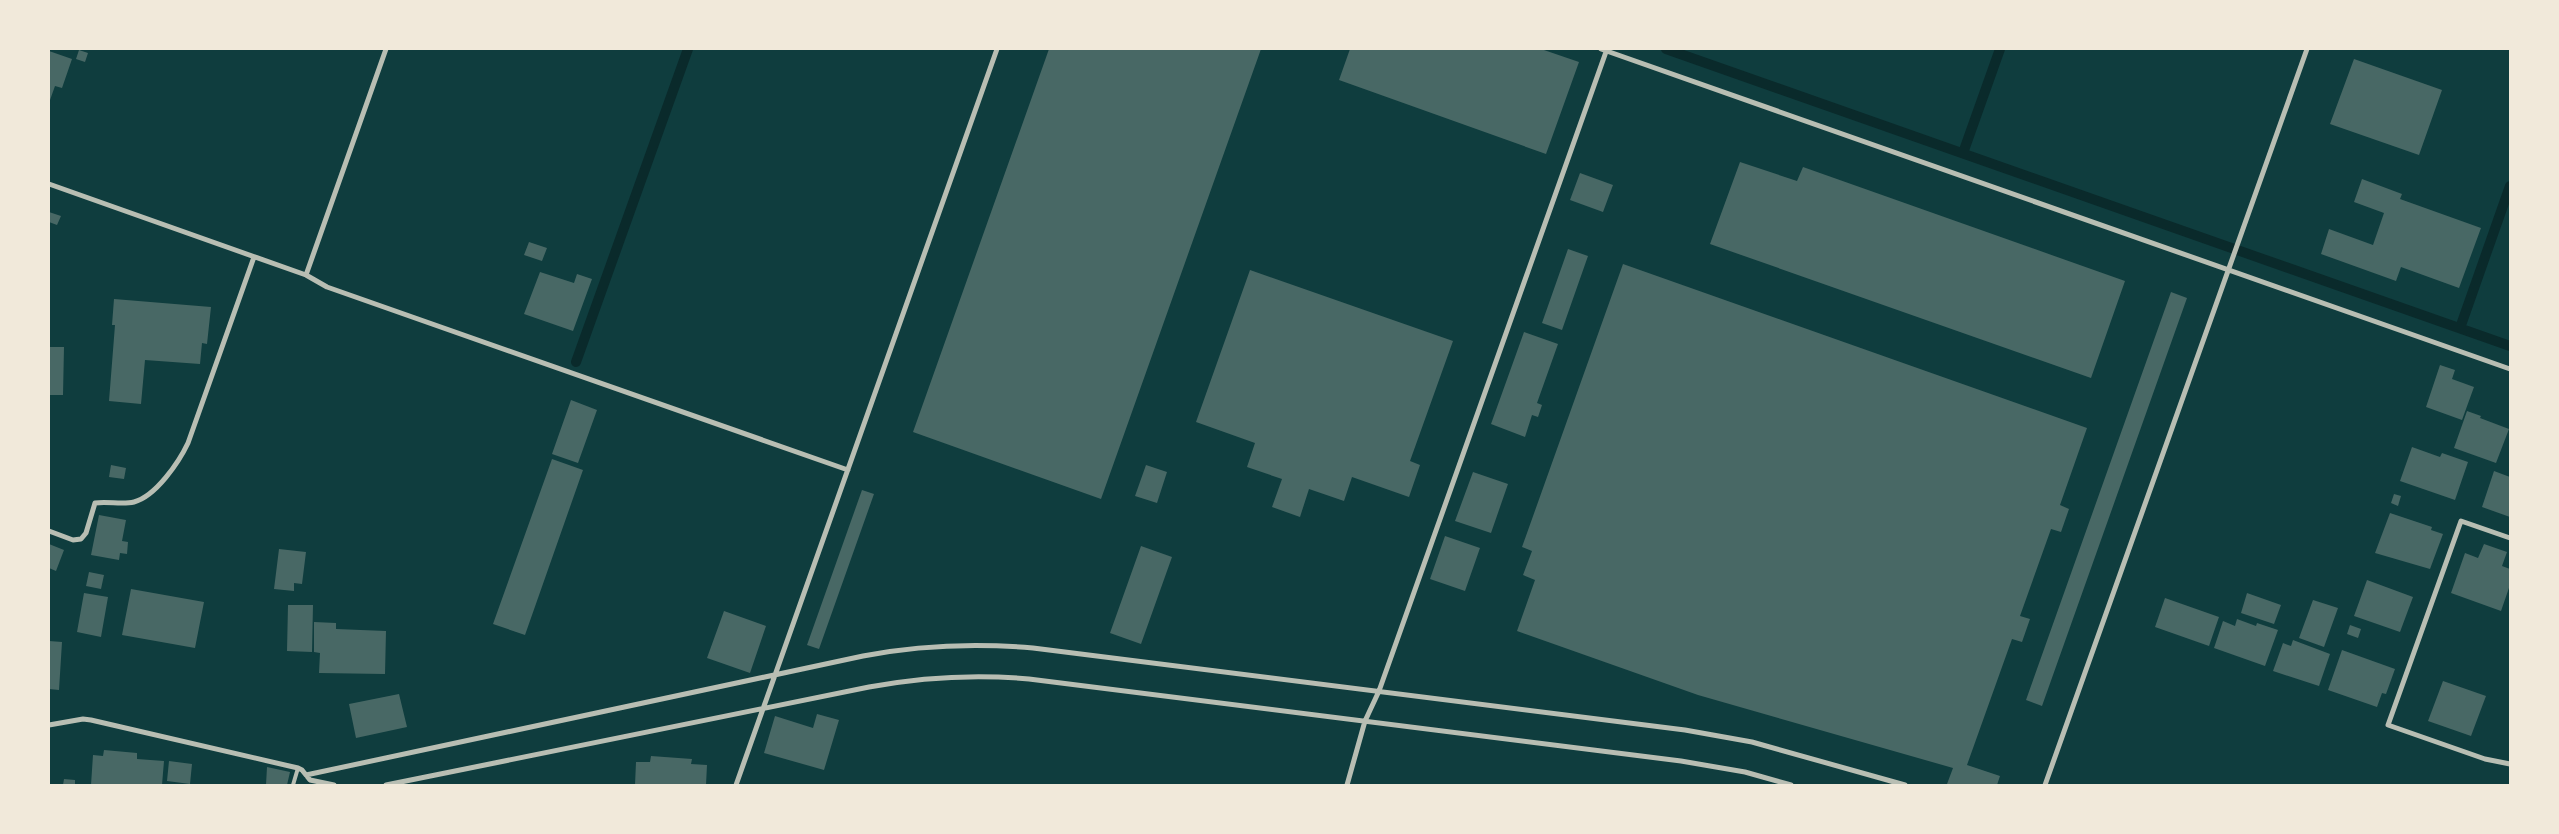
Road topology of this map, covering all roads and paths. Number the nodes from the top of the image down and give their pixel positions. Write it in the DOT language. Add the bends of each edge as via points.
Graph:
graph roads {
  1 [pos="386,49"];
  2 [pos="997,49"];
  3 [pos="1605,49"];
  4 [pos="2306,49"];
  5 [pos="49,184"];
  6 [pos="254,257"];
  7 [pos="2228,269"];
  8 [pos="306,275"];
  9 [pos="2510,369"];
  10 [pos="848,470"];
  11 [pos="49,531"];
  12 [pos="2510,538"];
  13 [pos="774,676"];
  14 [pos="1379,691"];
  15 [pos="763,708"];
  16 [pos="1365,722"];
  17 [pos="49,726"];
  18 [pos="2510,764"];
  19 [pos="298,768"];
  20 [pos="306,775"];
  21 [pos="293,785"];
  22 [pos="334,785"];
  23 [pos="386,785"];
  24 [pos="738,785"];
  25 [pos="1347,785"];
  26 [pos="1791,785"];
  27 [pos="1905,785"];
  28 [pos="2045,785"];
  1 -- 8 [label="street"];
  2 -- 10 [label="street"];
  3 -- 7 [label="street"];
  3 -- 14 [label="street"];
  4 -- 7 [label="street"];
  5 -- 6 [label="street"];
  6 -- 8 [label="street"];
  6 -- 11 [label="street" via="188,443 174,468 136,502 95,503 81,539 73,540"];
  7 -- 9 [label="street"];
  7 -- 28 [label="street"];
  8 -- 10 [label="street" via="326,287"];
  10 -- 13 [label="street"];
  12 -- 18 [label="street" via="2461,521 2388,725 2485,759"];
  13 -- 14 [label="street" via="896,650 964,644 1033,648"];
  13 -- 15 [label="street"];
  13 -- 20 [label="street"];
  14 -- 16 [label="street"];
  14 -- 27 [label="street" via="1719,735"];
  15 -- 16 [label="street" via="901,681 997,676"];
  15 -- 23 [label="street"];
  15 -- 24 [label="street"];
  16 -- 25 [label="street"];
  16 -- 26 [label="street" via="1681,761 1745,772"];
  17 -- 19 [label="street" via="92,720"];
  19 -- 20 [label="street"];
  19 -- 21 [label="lane"];
  20 -- 22 [label="street" via="310,780"];
}
